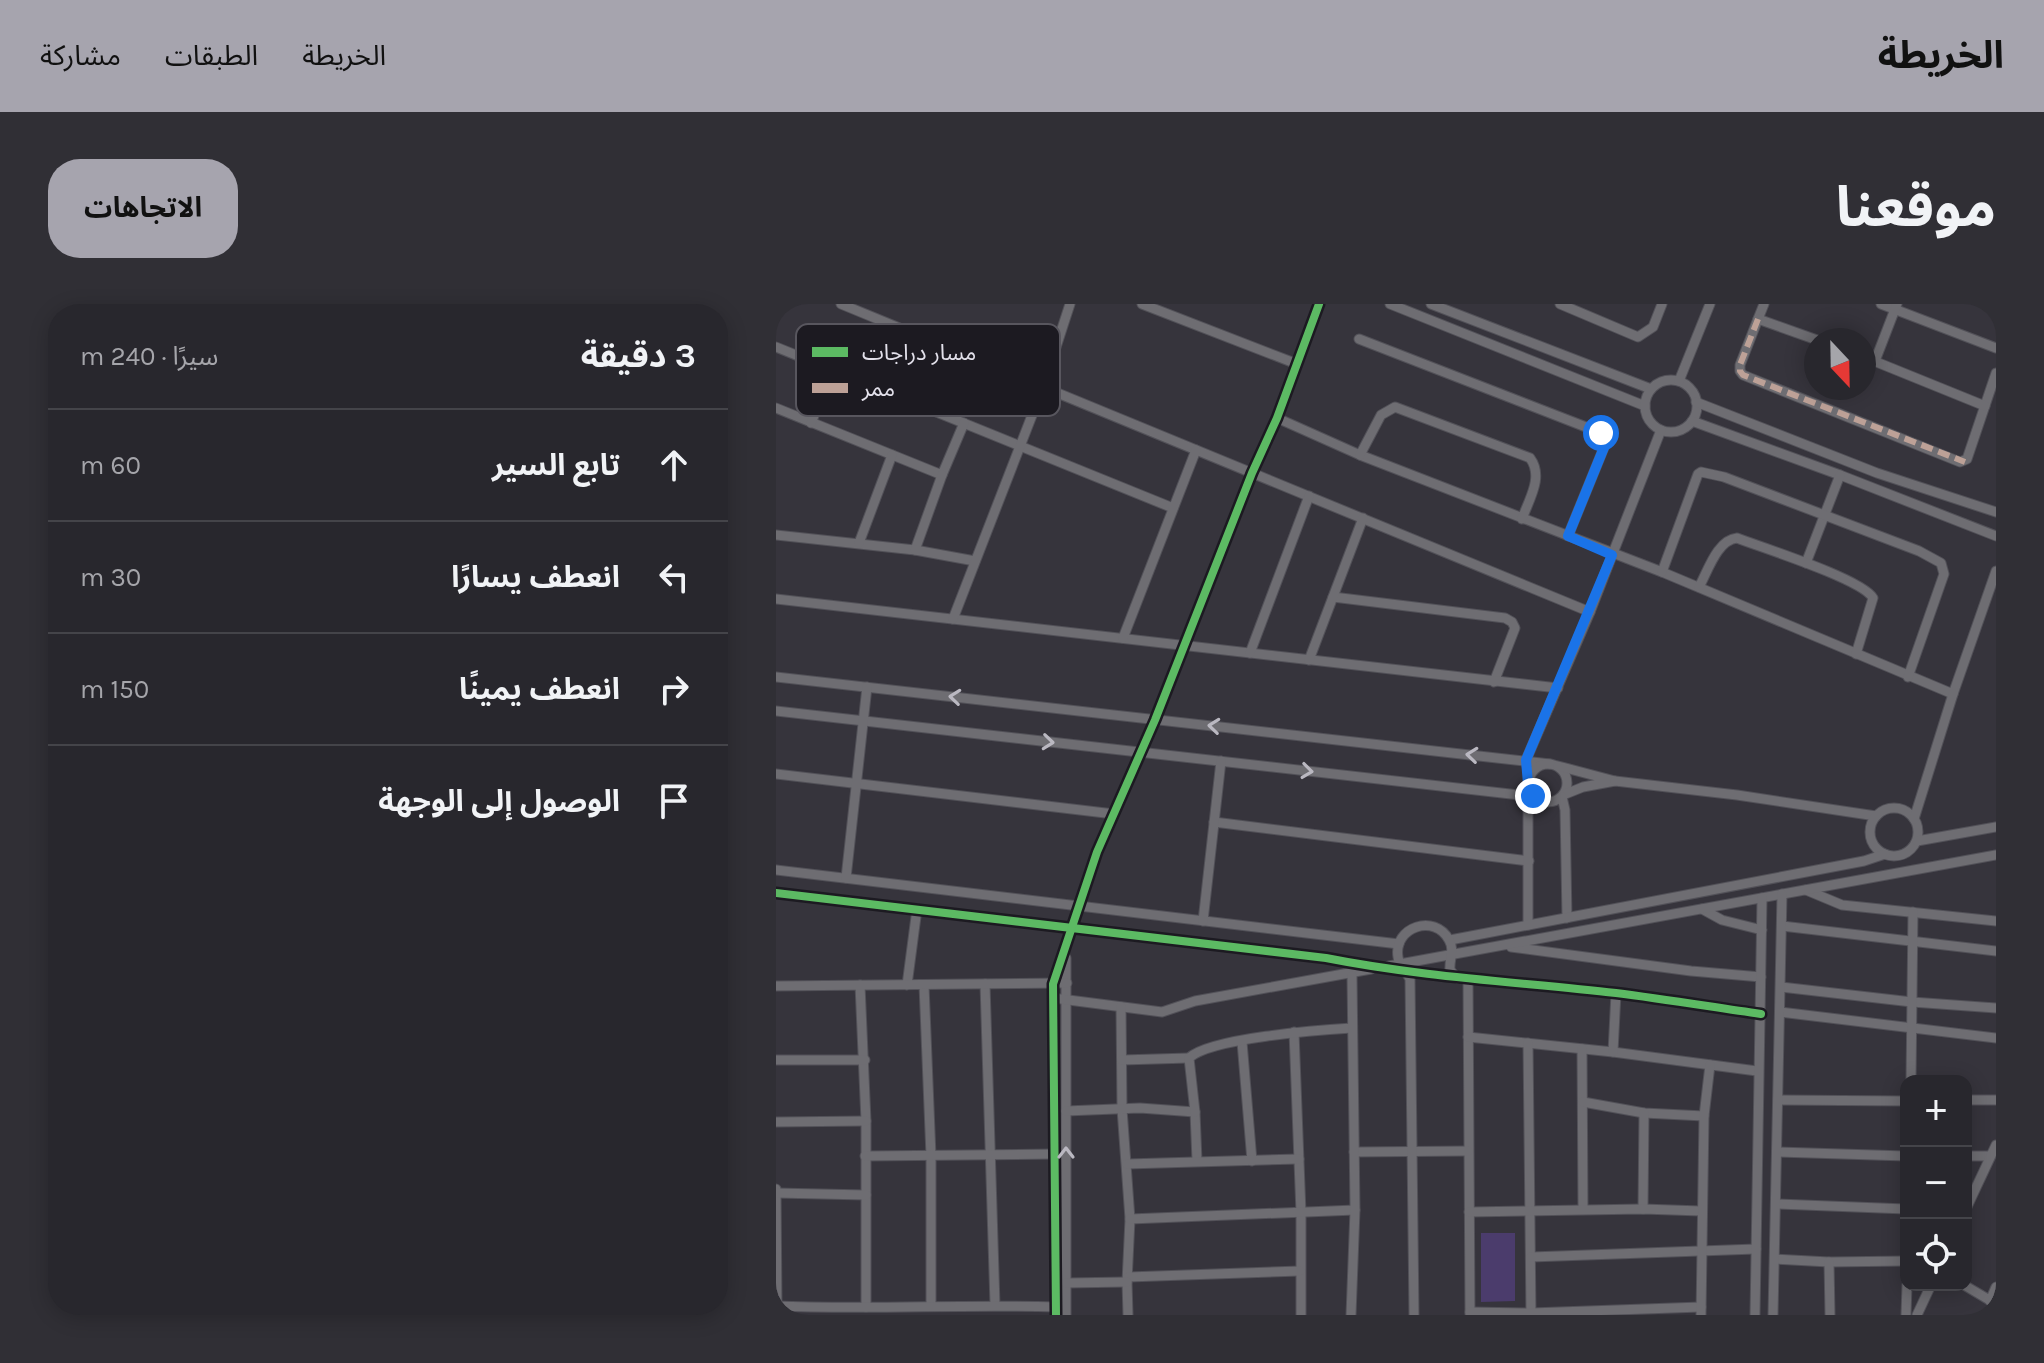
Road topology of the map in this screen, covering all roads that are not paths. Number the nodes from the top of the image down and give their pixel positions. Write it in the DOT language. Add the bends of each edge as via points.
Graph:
graph roads {
  1 [pos="841,304"];
  2 [pos="1070,304"];
  3 [pos="1142,304"];
  4 [pos="1319,304"];
  5 [pos="1390,304"];
  6 [pos="1431,304"];
  7 [pos="1560,304"];
  8 [pos="1662,304"];
  9 [pos="1710,304"];
  10 [pos="1764,304"];
  11 [pos="1881,304"];
  12 [pos="1896,307"];
  13 [pos="1758,319"];
  14 [pos="890,324"];
  15 [pos="1060,335"];
  16 [pos="1804,335"];
  17 [pos="1359,339"];
  18 [pos="776,347"];
  19 [pos="1996,348"];
  20 [pos="796,355"];
  21 [pos="1876,358"];
  22 [pos="1876,361"];
  23 [pos="1297,364"];
  24 [pos="1996,373"];
  25 [pos="1679,381"];
  26 [pos="1651,389"];
  27 [pos="1060,394"];
  28 [pos="1696,402"];
  29 [pos="1645,406"];
  30 [pos="1985,406"];
  31 [pos="776,408"];
  32 [pos="814,416"];
  33 [pos="947,416"];
  34 [pos="1032,416"];
  35 [pos="1277,418"];
  36 [pos="1692,421"];
  37 [pos="811,423"];
  38 [pos="964,423"];
  39 [pos="1661,430"];
  40 [pos="1020,445"];
  41 [pos="1196,450"];
  42 [pos="892,455"];
  43 [pos="1360,455"];
  44 [pos="1252,473"];
  45 [pos="942,475"];
  46 [pos="1840,475"];
  47 [pos="1309,496"];
  48 [pos="1173,508"];
  49 [pos="1996,512"];
  50 [pos="1824,516"];
  51 [pos="1363,518"];
  52 [pos="1522,519"];
  53 [pos="776,535"];
  54 [pos="1568,536"];
  55 [pos="1996,536"];
  56 [pos="859,543"];
  57 [pos="915,550"];
  58 [pos="1612,555"];
  59 [pos="975,561"];
  60 [pos="1806,563"];
  61 [pos="1996,571"];
  62 [pos="1662,572"];
  63 [pos="1699,587"];
  64 [pos="1333,597"];
  65 [pos="776,599"];
  66 [pos="1590,612"];
  67 [pos="953,619"];
  68 [pos="1123,638"];
  69 [pos="1185,645"];
  70 [pos="1250,653"];
  71 [pos="1856,654"];
  72 [pos="1309,660"];
  73 [pos="776,677"];
  74 [pos="1908,677"];
  75 [pos="1494,682"];
  76 [pos="867,687"];
  77 [pos="1558,688"];
  78 [pos="1953,694"];
  79 [pos="776,711"];
  80 [pos="1155,720"];
  81 [pos="864,721"];
  82 [pos="1142,752"];
  83 [pos="1526,760"];
  84 [pos="1221,761"];
  85 [pos="1553,765"];
  86 [pos="776,774"];
  87 [pos="1529,781"];
  88 [pos="1615,781"];
  89 [pos="857,784"];
  90 [pos="1562,796"];
  91 [pos="1533,798"];
  92 [pos="1114,814"];
  93 [pos="1876,816"];
  94 [pos="1914,819"];
  95 [pos="1214,822"];
  96 [pos="1996,827"];
  97 [pos="1917,841"];
  98 [pos="1885,854"];
  99 [pos="1996,855"];
  100 [pos="1529,861"];
  101 [pos="776,870"];
  102 [pos="846,878"];
  103 [pos="1806,890"];
  104 [pos="776,893"];
  105 [pos="1782,894"];
  106 [pos="1762,898"];
  107 [pos="1078,906"];
  108 [pos="917,909"];
  109 [pos="1702,909"];
  110 [pos="1913,912"];
  111 [pos="1567,918"];
  112 [pos="1203,921"];
  113 [pos="1996,921"];
  114 [pos="1528,925"];
  115 [pos="1782,926"];
  116 [pos="1072,927"];
  117 [pos="1762,930"];
  118 [pos="1450,940"];
  119 [pos="1912,940"];
  120 [pos="1399,944"];
  121 [pos="1499,946"];
  122 [pos="1996,951"];
  123 [pos="1065,952"];
  124 [pos="1452,954"];
  125 [pos="1377,968"];
  126 [pos="1403,968"];
  127 [pos="1352,976"];
  128 [pos="1761,977"];
  129 [pos="1457,978"];
  130 [pos="1468,979"];
  131 [pos="1067,983"];
  132 [pos="985,984"];
  133 [pos="1053,984"];
  134 [pos="860,985"];
  135 [pos="907,985"];
  136 [pos="924,985"];
  137 [pos="776,986"];
  138 [pos="1781,987"];
  139 [pos="1616,993"];
  140 [pos="1053,998"];
  141 [pos="1067,998"];
  142 [pos="1912,1002"];
  143 [pos="1121,1007"];
  144 [pos="1996,1008"];
  145 [pos="1780,1012"];
  146 [pos="1761,1014"];
  147 [pos="1910,1027"];
  148 [pos="1352,1028"];
  149 [pos="1294,1032"];
  150 [pos="1468,1037"];
  151 [pos="1996,1038"];
  152 [pos="1242,1042"];
  153 [pos="1528,1043"];
  154 [pos="1582,1049"];
  155 [pos="1613,1052"];
  156 [pos="1189,1058"];
  157 [pos="776,1060"];
  158 [pos="865,1060"];
  159 [pos="1122,1060"];
  160 [pos="1710,1065"];
  161 [pos="1757,1071"];
  162 [pos="1911,1075"];
  163 [pos="1778,1100"];
  164 [pos="1972,1100"];
  165 [pos="1996,1100"];
  166 [pos="1900,1101"];
  167 [pos="1583,1102"];
  168 [pos="1122,1109"];
  169 [pos="1066,1111"];
  170 [pos="1195,1112"];
  171 [pos="1644,1113"];
  172 [pos="1704,1116"];
  173 [pos="866,1121"];
  174 [pos="776,1122"];
  175 [pos="1996,1145"];
  176 [pos="1468,1151"];
  177 [pos="1354,1152"];
  178 [pos="1410,1152"];
  179 [pos="1777,1152"];
  180 [pos="1056,1154"];
  181 [pos="865,1156"];
  182 [pos="931,1156"];
  183 [pos="992,1156"];
  184 [pos="1900,1156"];
  185 [pos="1972,1156"];
  186 [pos="1990,1156"];
  187 [pos="1299,1159"];
  188 [pos="1197,1161"];
  189 [pos="1252,1161"];
  190 [pos="1127,1164"];
  191 [pos="776,1191"];
  192 [pos="866,1195"];
  193 [pos="1972,1196"];
  194 [pos="1776,1204"];
  195 [pos="1583,1209"];
  196 [pos="1643,1209"];
  197 [pos="1900,1209"];
  198 [pos="1355,1210"];
  199 [pos="1701,1211"];
  200 [pos="1469,1212"];
  201 [pos="1301,1213"];
  202 [pos="1531,1213"];
  203 [pos="1130,1219"];
  204 [pos="1756,1249"];
  205 [pos="1703,1251"];
  206 [pos="1531,1257"];
  207 [pos="1775,1259"];
  208 [pos="1900,1261"];
  209 [pos="1829,1262"];
  210 [pos="1300,1271"];
  211 [pos="1127,1279"];
  212 [pos="1066,1283"];
  213 [pos="1996,1287"];
  214 [pos="1972,1290"];
  215 [pos="1907,1291"];
  216 [pos="1928,1291"];
  217 [pos="1993,1302"];
  218 [pos="995,1305"];
  219 [pos="777,1306"];
  220 [pos="931,1306"];
  221 [pos="866,1307"];
  222 [pos="1056,1311"];
  223 [pos="1701,1311"];
  224 [pos="820,1312"];
  225 [pos="1351,1314"];
  226 [pos="1470,1314"];
  227 [pos="1531,1314"];
  228 [pos="1066,1315"];
  229 [pos="1128,1315"];
  230 [pos="1301,1315"];
  231 [pos="1337,1315"];
  232 [pos="1414,1315"];
  233 [pos="1755,1315"];
  234 [pos="1773,1315"];
  235 [pos="1830,1315"];
  236 [pos="1906,1315"];
  237 [pos="1917,1315"];
  1 -- 14 [label="street"];
  2 -- 15 [label="street"];
  3 -- 23 [label="street"];
  4 -- 23 [label="street"];
  5 -- 29 [label="street"];
  6 -- 26 [label="street"];
  7 -- 8 [label="street" via="1638,337 1653,327"];
  9 -- 25 [label="street"];
  10 -- 13 [label="street"];
  11 -- 12 [label="street"];
  12 -- 19 [label="street"];
  12 -- 21 [label="street"];
  13 -- 16 [label="street"];
  13 -- 30 [label="street" via="1740,365 1743,375 1960,462 1967,459"];
  17 -- 54 [label="street" via="1604,434 1605,445"];
  18 -- 20 [label="street"];
  22 -- 30 [label="street"];
  23 -- 35 [label="street"];
  24 -- 30 [label="street"];
  25 -- 26 [label="street"];
  25 -- 28 [label="street" via="1691,389"];
  26 -- 29 [label="street"];
  27 -- 41 [label="street"];
  28 -- 36 [label="street"];
  28 -- 49 [label="street" via="1877,473"];
  29 -- 39 [label="street"];
  31 -- 37 [label="street"];
  32 -- 37 [label="street"];
  33 -- 38 [label="street"];
  34 -- 40 [label="street"];
  35 -- 43 [label="street"];
  35 -- 44 [label="street"];
  36 -- 39 [label="street" via="1678,430"];
  36 -- 46 [label="street"];
  37 -- 42 [label="street"];
  38 -- 40 [label="street"];
  38 -- 45 [label="street"];
  39 -- 58 [label="street"];
  40 -- 48 [label="street"];
  40 -- 59 [label="street"];
  41 -- 44 [label="street"];
  41 -- 48 [label="street"];
  42 -- 45 [label="street"];
  42 -- 56 [label="street"];
  43 -- 52 [label="street"];
  43 -- 52 [label="street" via="1381,415 1395,407 1530,458 1537,477"];
  44 -- 47 [label="street"];
  44 -- 69 [label="street"];
  45 -- 57 [label="street"];
  46 -- 50 [label="street"];
  46 -- 55 [label="street"];
  47 -- 51 [label="street"];
  47 -- 70 [label="street"];
  48 -- 68 [label="street"];
  50 -- 60 [label="street"];
  50 -- 62 [label="street" via="1701,472"];
  50 -- 74 [label="street" via="1941,563 1944,574"];
  51 -- 64 [label="street"];
  51 -- 66 [label="street"];
  52 -- 54 [label="street"];
  53 -- 56 [label="street"];
  54 -- 58 [label="street"];
  56 -- 57 [label="street"];
  57 -- 59 [label="street"];
  58 -- 62 [label="street"];
  58 -- 66 [label="street"];
  59 -- 67 [label="street"];
  60 -- 63 [label="street" via="1732,539 1723,545"];
  60 -- 71 [label="street" via="1870,593 1874,603"];
  61 -- 78 [label="street"];
  62 -- 63 [label="street"];
  63 -- 71 [label="street"];
  64 -- 72 [label="street"];
  64 -- 75 [label="street" via="1505,618 1515,628"];
  65 -- 67 [label="street"];
  66 -- 77 [label="street"];
  67 -- 68 [label="street"];
  68 -- 69 [label="street"];
  69 -- 70 [label="street"];
  69 -- 80 [label="street"];
  70 -- 72 [label="street"];
  71 -- 74 [label="street"];
  72 -- 75 [label="street"];
  73 -- 76 [label="street"];
  74 -- 78 [label="street"];
  75 -- 77 [label="street"];
  80 -- 76 [label="street, one-way"];
  76 -- 81 [label="street"];
  77 -- 83 [label="street"];
  78 -- 94 [label="street"];
  79 -- 81 [label="street"];
  80 -- 82 [label="street"];
  83 -- 80 [label="street, one-way"];
  81 -- 82 [label="street, one-way"];
  81 -- 89 [label="street"];
  82 -- 84 [label="street"];
  82 -- 92 [label="street"];
  83 -- 85 [label="street"];
  83 -- 87 [label="street"];
  84 -- 91 [label="street, one-way"];
  84 -- 95 [label="street"];
  85 -- 87 [label="street" via="1537,767"];
  85 -- 88 [label="street"];
  85 -- 90 [label="street" via="1567,780"];
  86 -- 89 [label="street"];
  87 -- 91 [label="street"];
  88 -- 90 [label="street"];
  88 -- 93 [label="street"];
  89 -- 92 [label="street"];
  89 -- 102 [label="street"];
  90 -- 91 [label="street" via="1551,803"];
  90 -- 111 [label="street"];
  91 -- 100 [label="street"];
  92 -- 107 [label="street"];
  93 -- 94 [label="street" via="1896,808"];
  93 -- 98 [label="street" via="1870,838"];
  94 -- 97 [label="street"];
  95 -- 100 [label="street"];
  95 -- 112 [label="street"];
  96 -- 97 [label="street"];
  97 -- 98 [label="street" via="1907,853"];
  98 -- 111 [label="street"];
  99 -- 103 [label="street"];
  100 -- 114 [label="street"];
  101 -- 102 [label="street"];
  102 -- 107 [label="street"];
  103 -- 105 [label="street"];
  103 -- 110 [label="street" via="1842,905"];
  104 -- 108 [label="street"];
  105 -- 106 [label="street"];
  105 -- 115 [label="street"];
  106 -- 109 [label="street"];
  106 -- 117 [label="street"];
  107 -- 112 [label="street"];
  107 -- 116 [label="street"];
  108 -- 116 [label="street"];
  108 -- 135 [label="street"];
  109 -- 117 [label="street"];
  109 -- 121 [label="street"];
  110 -- 113 [label="street"];
  110 -- 119 [label="street"];
  111 -- 114 [label="street"];
  112 -- 120 [label="street"];
  114 -- 118 [label="street"];
  115 -- 119 [label="street"];
  115 -- 138 [label="street"];
  116 -- 123 [label="street"];
  116 -- 125 [label="street"];
  117 -- 128 [label="street"];
  118 -- 120 [label="street" via="1437,928 1420,925"];
  118 -- 124 [label="street"];
  119 -- 122 [label="street"];
  119 -- 142 [label="street"];
  120 -- 126 [label="street"];
  121 -- 124 [label="street"];
  121 -- 128 [label="street"];
  123 -- 131 [label="street"];
  123 -- 133 [label="street"];
  124 -- 126 [label="street"];
  124 -- 129 [label="street" via="1450,970"];
  125 -- 126 [label="street"];
  125 -- 143 [label="street" via="1195,1001 1162,1012"];
  126 -- 129 [label="street"];
  126 -- 178 [label="street" via="1410,979"];
  127 -- 148 [label="street"];
  128 -- 146 [label="street"];
  129 -- 130 [label="street"];
  130 -- 139 [label="street"];
  130 -- 150 [label="street"];
  131 -- 133 [label="street"];
  131 -- 141 [label="street"];
  132 -- 133 [label="street"];
  132 -- 136 [label="street"];
  132 -- 183 [label="street"];
  133 -- 140 [label="street"];
  134 -- 135 [label="street"];
  134 -- 137 [label="street"];
  134 -- 158 [label="street"];
  135 -- 136 [label="street"];
  136 -- 182 [label="street"];
  138 -- 142 [label="street"];
  138 -- 145 [label="street"];
  139 -- 146 [label="street"];
  139 -- 155 [label="street"];
  140 -- 141 [label="street"];
  140 -- 180 [label="street"];
  141 -- 143 [label="street"];
  141 -- 169 [label="street"];
  142 -- 144 [label="street"];
  142 -- 147 [label="street"];
  143 -- 159 [label="street"];
  145 -- 147 [label="street"];
  145 -- 163 [label="street"];
  146 -- 161 [label="street"];
  147 -- 151 [label="street"];
  147 -- 162 [label="street"];
  148 -- 149 [label="street"];
  148 -- 177 [label="street"];
  149 -- 152 [label="street"];
  149 -- 187 [label="street"];
  150 -- 153 [label="street"];
  150 -- 176 [label="street"];
  152 -- 156 [label="street" via="1204,1048"];
  152 -- 189 [label="street"];
  153 -- 154 [label="street"];
  153 -- 202 [label="street"];
  154 -- 155 [label="street"];
  154 -- 167 [label="street"];
  155 -- 160 [label="street"];
  156 -- 159 [label="street"];
  156 -- 170 [label="street"];
  157 -- 158 [label="street"];
  158 -- 173 [label="street"];
  159 -- 168 [label="street"];
  160 -- 161 [label="street"];
  160 -- 172 [label="street"];
  161 -- 204 [label="street"];
  163 -- 166 [label="street"];
  163 -- 179 [label="street"];
  164 -- 165 [label="street"];
  167 -- 171 [label="street"];
  167 -- 195 [label="street"];
  168 -- 169 [label="street"];
  168 -- 170 [label="street"];
  168 -- 190 [label="street"];
  212 -- 169 [label="street, one-way"];
  170 -- 188 [label="street"];
  171 -- 172 [label="street"];
  171 -- 196 [label="street"];
  172 -- 199 [label="street"];
  173 -- 174 [label="street"];
  173 -- 181 [label="street"];
  175 -- 186 [label="street"];
  176 -- 178 [label="street"];
  176 -- 200 [label="street"];
  177 -- 178 [label="street"];
  177 -- 198 [label="street"];
  178 -- 232 [label="street"];
  179 -- 184 [label="street"];
  179 -- 194 [label="street"];
  180 -- 183 [label="street"];
  180 -- 222 [label="street"];
  181 -- 182 [label="street"];
  181 -- 192 [label="street"];
  182 -- 183 [label="street"];
  182 -- 220 [label="street"];
  183 -- 218 [label="street"];
  185 -- 186 [label="street"];
  186 -- 193 [label="street"];
  187 -- 189 [label="street"];
  187 -- 201 [label="street"];
  188 -- 189 [label="street"];
  188 -- 190 [label="street"];
  190 -- 203 [label="street"];
  191 -- 192 [label="street"];
  191 -- 219 [label="street"];
  192 -- 221 [label="street"];
  194 -- 197 [label="street"];
  194 -- 207 [label="street"];
  195 -- 196 [label="street"];
  195 -- 202 [label="street"];
  196 -- 199 [label="street"];
  198 -- 201 [label="street"];
  198 -- 225 [label="street"];
  199 -- 205 [label="street"];
  200 -- 202 [label="street"];
  200 -- 226 [label="street"];
  201 -- 203 [label="street"];
  201 -- 210 [label="street"];
  202 -- 206 [label="street"];
  203 -- 211 [label="street"];
  204 -- 205 [label="street"];
  204 -- 233 [label="street"];
  205 -- 206 [label="street"];
  205 -- 223 [label="street"];
  206 -- 227 [label="street"];
  207 -- 209 [label="street"];
  207 -- 234 [label="street"];
  208 -- 209 [label="street"];
  209 -- 235 [label="street"];
  210 -- 211 [label="street"];
  210 -- 230 [label="street"];
  211 -- 212 [label="street"];
  211 -- 229 [label="street"];
  212 -- 228 [label="street"];
  213 -- 217 [label="street"];
  214 -- 217 [label="street"];
  215 -- 236 [label="street"];
  216 -- 237 [label="street"];
  218 -- 220 [label="street"];
  218 -- 222 [label="street"];
  219 -- 224 [label="street"];
  220 -- 221 [label="street"];
  221 -- 224 [label="street"];
  223 -- 227 [label="street"];
  225 -- 231 [label="street"];
  226 -- 227 [label="street"];
}
